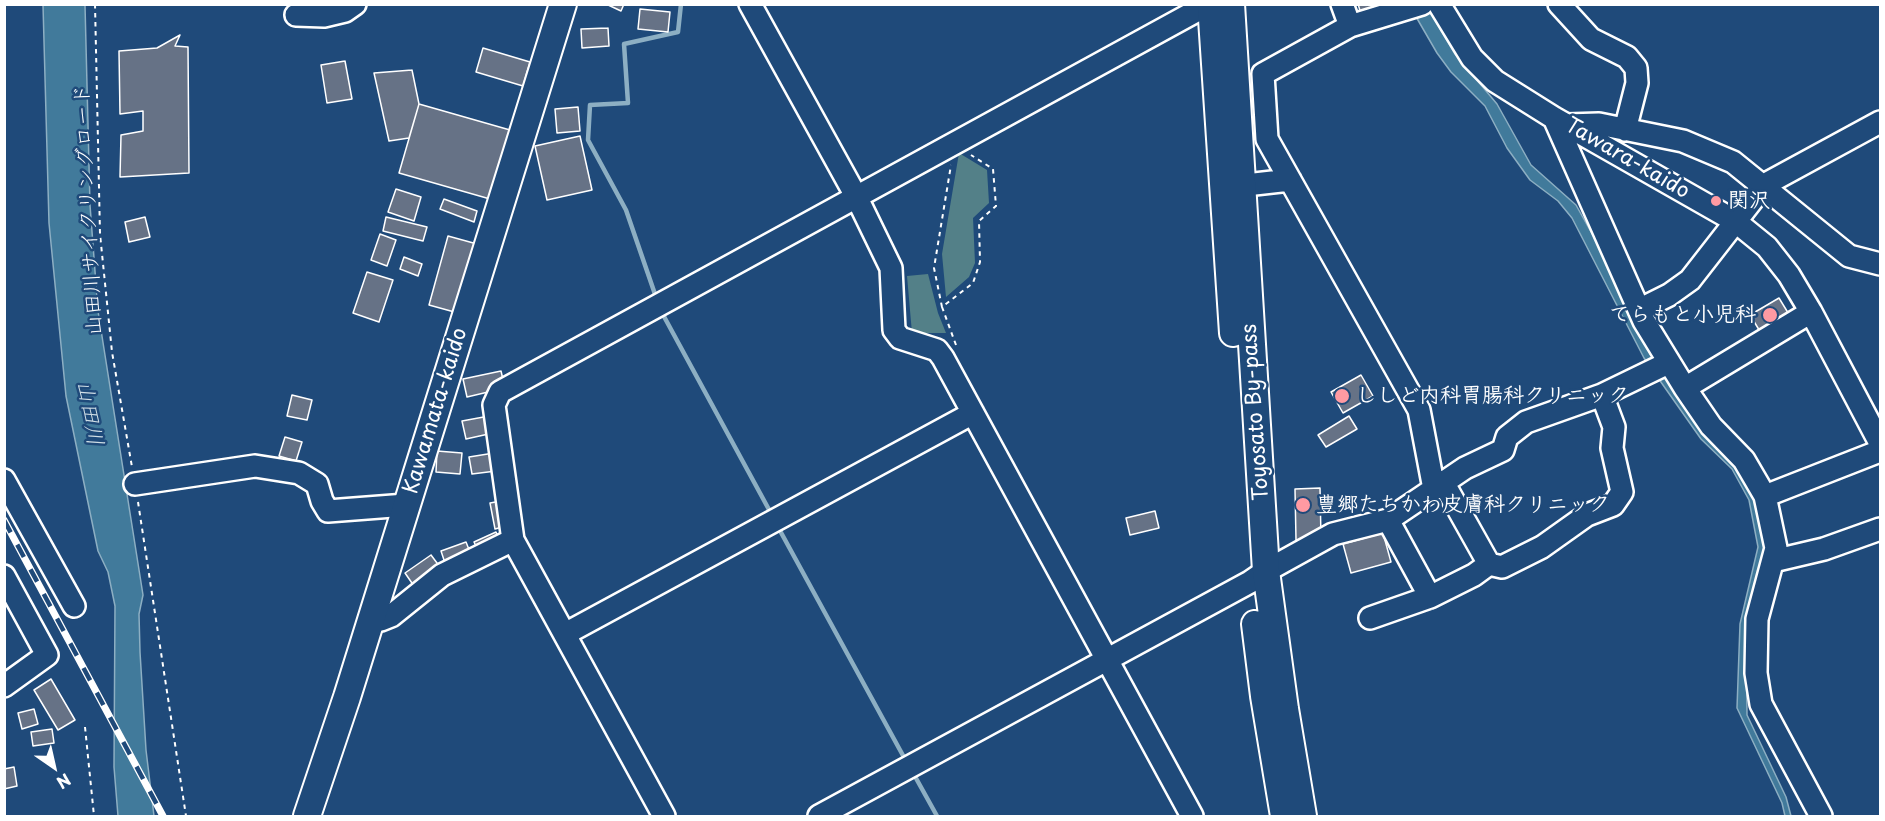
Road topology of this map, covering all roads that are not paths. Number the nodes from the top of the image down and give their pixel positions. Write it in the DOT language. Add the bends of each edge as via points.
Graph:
graph roads {
  1 [pos="355,4"];
  2 [pos="563,4"];
  3 [pos="750,4"];
  4 [pos="1342,4"];
  5 [pos="1422,4"];
  6 [pos="1439,4"];
  7 [pos="1559,4"];
  8 [pos="1212,8"];
  9 [pos="296,15"];
  10 [pos="1350,26"];
  11 [pos="1560,121"];
  12 [pos="1881,122"];
  13 [pos="1625,130"];
  14 [pos="1290,180"];
  15 [pos="1764,185"];
  16 [pos="1233,187"];
  17 [pos="856,198"];
  18 [pos="1735,221"];
  19 [pos="1881,264"];
  20 [pos="1639,310"];
  21 [pos="1811,312"];
  22 [pos="1668,363"];
  23 [pos="1685,388"];
  24 [pos="1602,395"];
  25 [pos="973,413"];
  26 [pos="1881,443"];
  27 [pos="1881,451"];
  28 [pos="4,480"];
  29 [pos="135,484"];
  30 [pos="1439,485"];
  31 [pos="1765,496"];
  32 [pos="406,505"];
  33 [pos="1388,520"];
  34 [pos="1881,529"];
  35 [pos="513,540"];
  36 [pos="1773,561"];
  37 [pos="1489,564"];
  38 [pos="4,576"];
  39 [pos="1258,577"];
  40 [pos="1430,597"];
  41 [pos="74,606"];
  42 [pos="1370,618"];
  43 [pos="370,622"];
  44 [pos="565,634"];
  45 [pos="1107,659"];
  46 [pos="4,686"];
  47 [pos="307,816"];
  48 [pos="664,816"];
  49 [pos="819,816"];
  50 [pos="1192,816"];
  51 [pos="1284,816"];
  52 [pos="1303,816"];
  53 [pos="1821,816"];
  1 -- 9 [label="street" via="324,16"];
  2 -- 32 [label="main road, Kawamata-kaido"];
  3 -- 17 [label="street"];
  4 -- 10 [label="street"];
  5 -- 10 [label="street"];
  6 -- 11 [label="street, Tawara-kaido" via="1483,70"];
  7 -- 13 [label="street" via="1591,39 1627,57 1636,68 1637,83"];
  8 -- 16 [label="main road, Toyosato By-pass"];
  8 -- 17 [label="street"];
  10 -- 14 [label="street" via="1263,74 1268,139"];
  11 -- 13 [label="street"];
  11 -- 18 [label="street, Tawara-kaido"];
  11 -- 20 [label="street"];
  12 -- 15 [label="street"];
  13 -- 15 [label="street" via="1683,141 1733,162"];
  14 -- 16 [label="street"];
  14 -- 30 [label="street" via="1419,410"];
  15 -- 18 [label="street"];
  15 -- 19 [label="street" via="1850,256"];
  16 -- 39 [label="main road, Toyosato By-pass"];
  17 -- 25 [label="street" via="891,268 894,330 900,338 937,350"];
  17 -- 35 [label="street" via="500,392 494,405"];
  18 -- 20 [label="street" via="1690,280"];
  18 -- 21 [label="street, Tawara-kaido" via="1772,254"];
  20 -- 22 [label="street"];
  21 -- 23 [label="street"];
  21 -- 26 [label="street, Tawara-kaido"];
  22 -- 23 [label="street"];
  22 -- 24 [label="street"];
  23 -- 31 [label="street" via="1712,426 1744,460"];
  24 -- 30 [label="street" via="1526,422 1507,437 1503,450"];
  24 -- 37 [label="street" via="1614,427 1612,448 1622,492 1613,505 1587,515 1542,547 1502,567"];
  25 -- 44 [label="street"];
  25 -- 45 [label="street"];
  27 -- 31 [label="street"];
  28 -- 41 [label="street"];
  29 -- 32 [label="street" via="255,466 299,473 317,484 328,511"];
  30 -- 33 [label="street"];
  30 -- 37 [label="street"];
  31 -- 36 [label="street" via="1776,548"];
  32 -- 43 [label="main road, Kawamata-kaido"];
  33 -- 39 [label="street" via="1334,534"];
  33 -- 40 [label="street"];
  34 -- 36 [label="street"];
  35 -- 43 [label="street" via="442,575 391,616"];
  35 -- 44 [label="street"];
  36 -- 53 [label="street" via="1757,619 1756,673 1761,704"];
  37 -- 40 [label="street"];
  38 -- 46 [label="street" via="47,655"];
  39 -- 45 [label="street"];
  39 -- 51 [label="main road, Toyosato By-pass" via="1264,696"];
  39 -- 52 [label="main road, Toyosato By-pass"];
  40 -- 42 [label="street"];
  43 -- 47 [label="main road, Kawamata-kaido"];
  44 -- 48 [label="street"];
  45 -- 49 [label="street"];
  45 -- 50 [label="street"];
}
